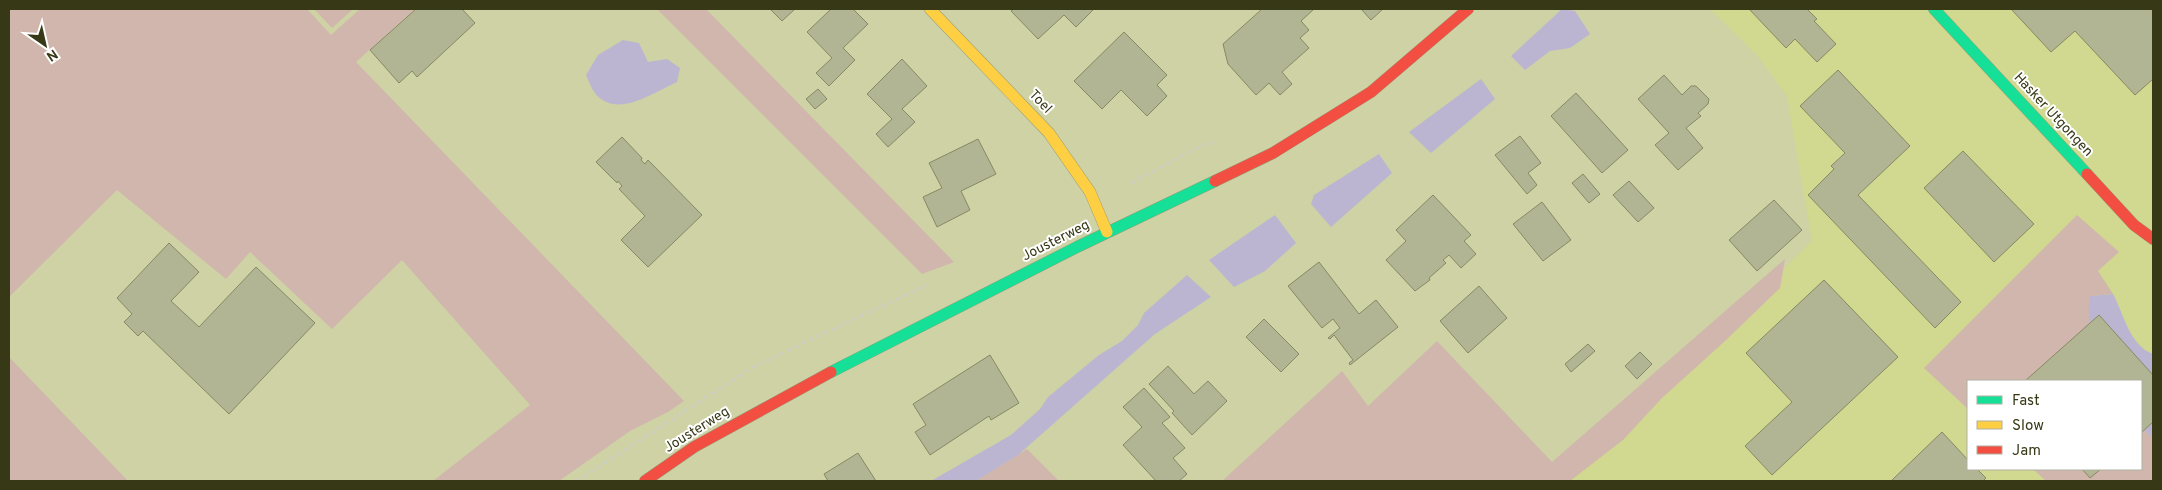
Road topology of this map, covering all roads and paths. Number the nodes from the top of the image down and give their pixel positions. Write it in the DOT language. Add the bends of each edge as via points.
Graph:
graph roads {
  1 [pos="930,9"];
  2 [pos="1468,9"];
  3 [pos="1934,9"];
  4 [pos="1108,232"];
  5 [pos="2153,239"];
  6 [pos="645,481"];
  1 -- 4 [label="street, Toel" via="1049,134 1090,192"];
  2 -- 4 [label="street, Jousterweg" via="1371,92 1319,126 1273,153"];
  3 -- 5 [label="street, Hasker Utgongen" via="2134,225"];
  4 -- 6 [label="street, Jousterweg" via="762,408 694,447"];
}
